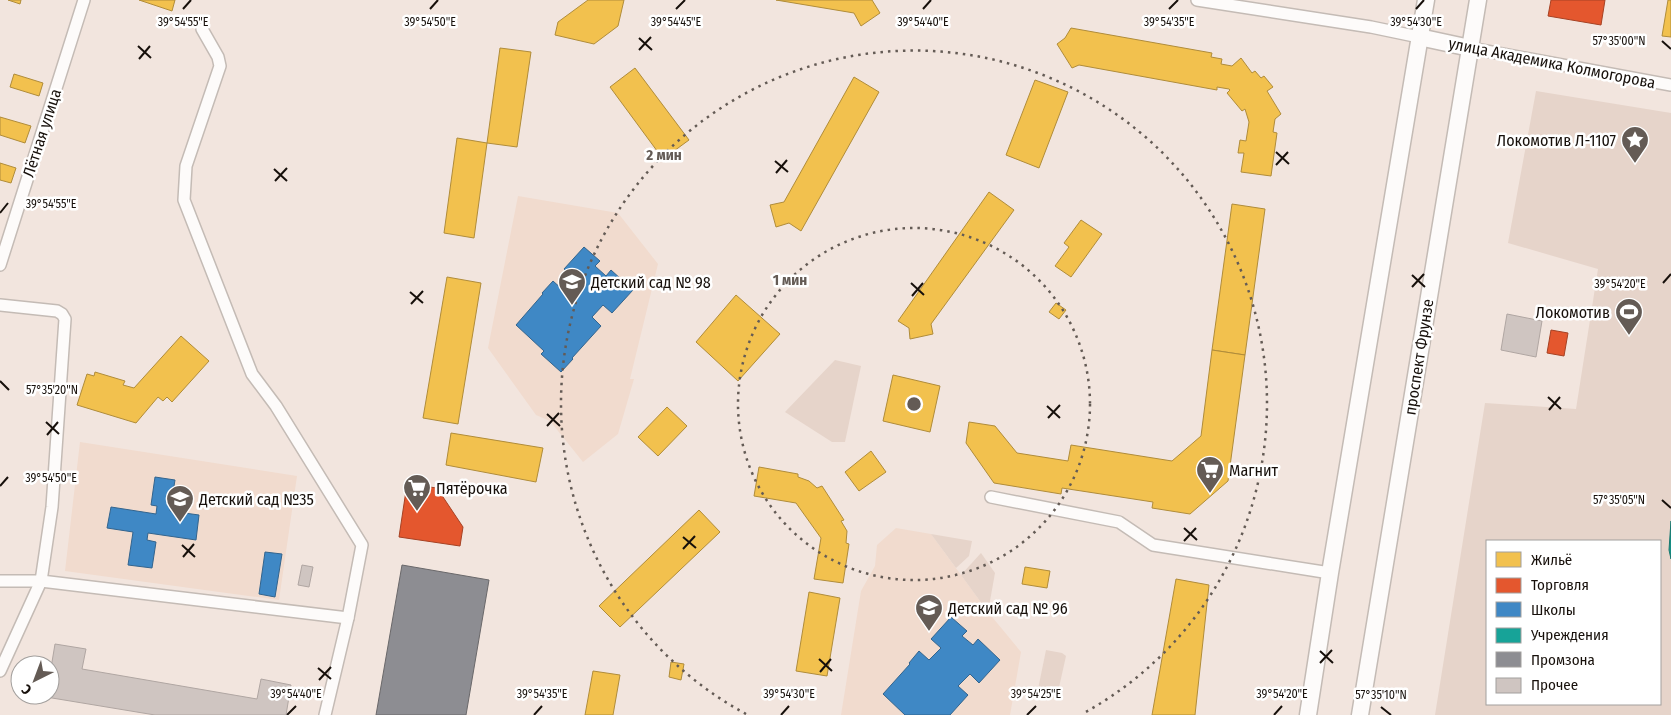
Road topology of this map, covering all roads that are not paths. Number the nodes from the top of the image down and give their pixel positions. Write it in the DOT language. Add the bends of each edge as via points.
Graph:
graph roads {
  1 [pos="84,0"];
  2 [pos="1197,0"];
  3 [pos="1426,0"];
  4 [pos="1478,0"];
  5 [pos="202,29"];
  6 [pos="1419,37"];
  7 [pos="1470,48"];
  8 [pos="1671,86"];
  9 [pos="0,265"];
  10 [pos="0,304"];
  11 [pos="991,496"];
  12 [pos="1330,573"];
  13 [pos="0,581"];
  14 [pos="41,581"];
  15 [pos="348,618"];
  16 [pos="0,672"];
  17 [pos="325,715"];
  18 [pos="1308,715"];
  19 [pos="1360,715"];
  1 -- 9 [label="street, Лётная улица"];
  2 -- 6 [label="street, улица Академика Колмогорова"];
  3 -- 6 [label="main road"];
  4 -- 7 [label="main road, проспект Фрунзе"];
  5 -- 15 [label="street" via="220,66 186,166 184,200 252,374 276,406 362,545"];
  6 -- 7 [label="main road, улица Академика Колмогорова"];
  6 -- 12 [label="main road"];
  7 -- 8 [label="street, улица Академика Колмогорова"];
  7 -- 19 [label="main road, проспект Фрунзе"];
  10 -- 14 [label="street" via="57,311 65,319 52,507"];
  11 -- 12 [label="street" via="1120,522 1153,545"];
  12 -- 18 [label="main road"];
  13 -- 14 [label="street"];
  14 -- 15 [label="street"];
  14 -- 16 [label="street"];
  15 -- 17 [label="street"];
}
